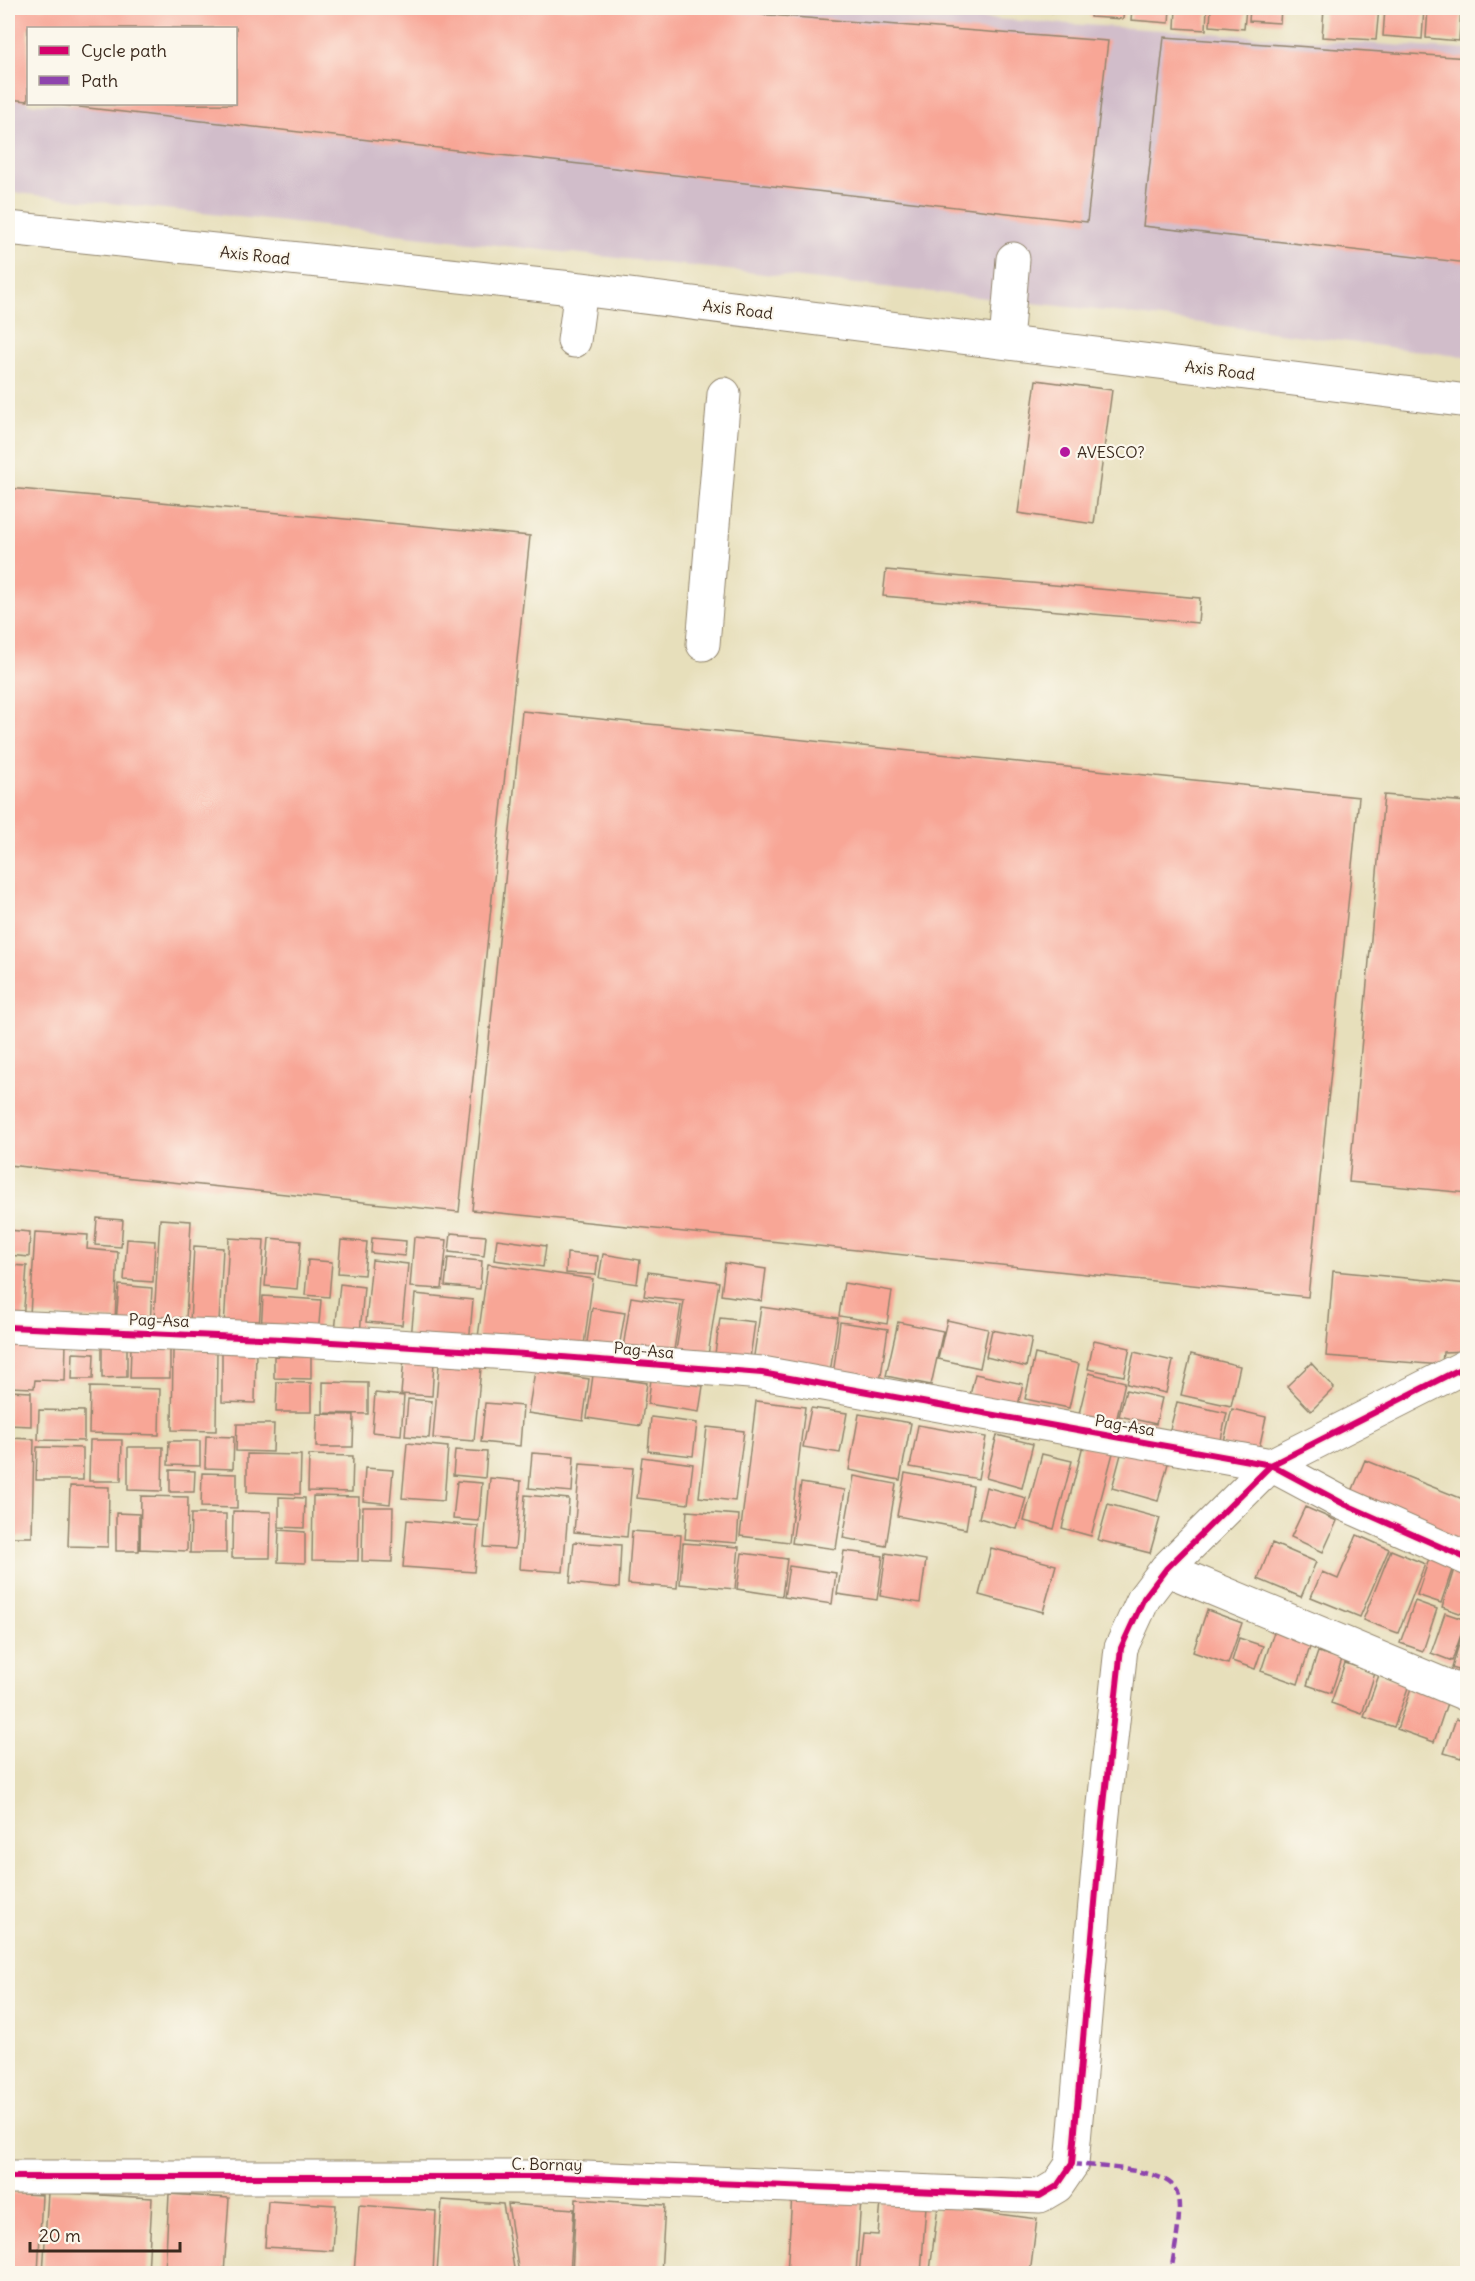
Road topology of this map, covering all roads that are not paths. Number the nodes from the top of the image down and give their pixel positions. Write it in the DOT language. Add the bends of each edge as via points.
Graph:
graph roads {
  1 [pos="8,228"];
  2 [pos="1013,259"];
  3 [pos="581,289"];
  4 [pos="574,341"];
  5 [pos="1006,342"];
  6 [pos="724,394"];
  7 [pos="1467,402"];
  8 [pos="703,644"];
  9 [pos="8,1327"];
  10 [pos="1467,1365"];
  11 [pos="1271,1465"];
  12 [pos="1467,1559"];
  13 [pos="1166,1569"];
  14 [pos="1467,1695"];
  15 [pos="8,2176"];
  1 -- 3 [label="street, Axis Road"];
  2 -- 5 [label="street"];
  3 -- 4 [label="street"];
  3 -- 5 [label="street, Axis Road"];
  5 -- 7 [label="street, Axis Road"];
  6 -- 8 [label="street"];
  9 -- 11 [label="street, Pag-Asa" via="284,1339 762,1373"];
  10 -- 11 [label="street"];
  11 -- 12 [label="street, Pag-Asa" via="1342,1503"];
  11 -- 13 [label="street"];
  13 -- 14 [label="street"];
  13 -- 15 [label="street, C. Bornay" via="1144,1598 1121,1648 1072,2164 1057,2186 1040,2196 560,2177"];
}
